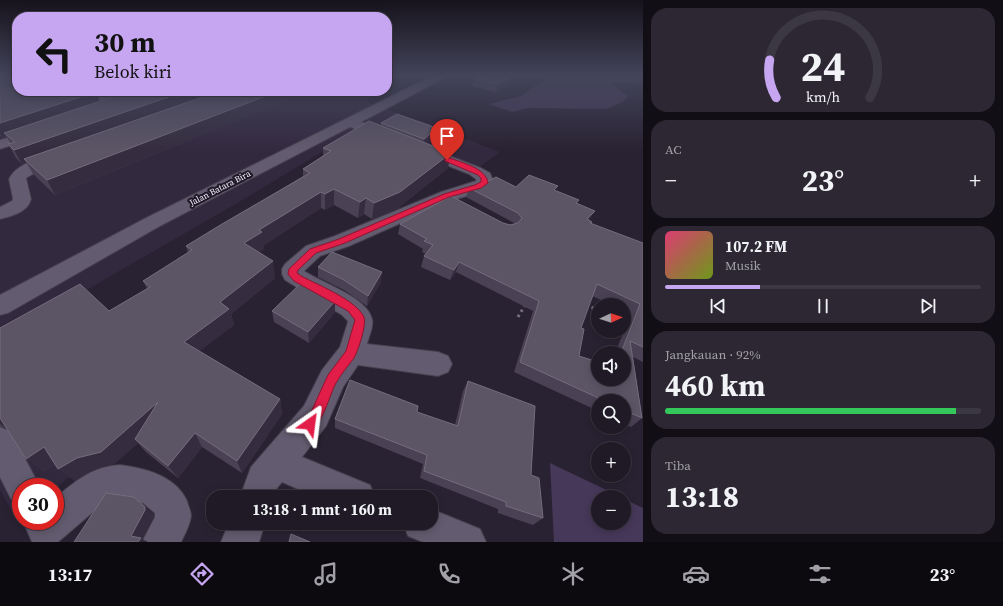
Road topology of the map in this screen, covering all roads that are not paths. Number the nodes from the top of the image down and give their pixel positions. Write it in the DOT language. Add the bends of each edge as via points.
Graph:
graph roads {
  1 [pos="106,100"];
  2 [pos="129,100"];
  3 [pos="392,100"];
  4 [pos="115,105"];
  5 [pos="101,110"];
  6 [pos="350,122"];
  7 [pos="50,127"];
  8 [pos="0,145"];
  9 [pos="67,155"];
  10 [pos="447,196"];
  11 [pos="466,206"];
  12 [pos="0,213"];
  13 [pos="0,306"];
  14 [pos="351,353"];
  15 [pos="438,364"];
  16 [pos="0,443"];
  17 [pos="275,463"];
  18 [pos="18,478"];
  19 [pos="259,490"];
  20 [pos="341,490"];
  21 [pos="244,530"];
  22 [pos="438,530"];
  23 [pos="40,531"];
  24 [pos="161,542"];
  25 [pos="240,542"];
  26 [pos="467,542"];
  1 -- 4 [label="street"];
  2 -- 4 [label="street"];
  3 -- 6 [label="street, Jalan Batara Bira"];
  4 -- 5 [label="street"];
  6 -- 10 [label="street" via="475,171 484,177 485,183 478,187"];
  6 -- 13 [label="street, Jalan Batara Bira" via="153,222"];
  7 -- 8 [label="street"];
  9 -- 12 [label="street" via="19,174 17,179 23,202"];
  10 -- 11 [label="street"];
  10 -- 14 [label="street" via="313,251 293,269 293,274 298,278 356,313 360,324"];
  14 -- 15 [label="street"];
  14 -- 17 [label="street" via="332,379 315,416"];
  16 -- 18 [label="street"];
  17 -- 19 [label="street" via="263,479"];
  17 -- 20 [label="street"];
  21 -- 25 [label="street"];
  22 -- 26 [label="street"];
  23 -- 24 [label="street" via="99,485 116,481 159,491 170,502 173,514 171,524"];
}
